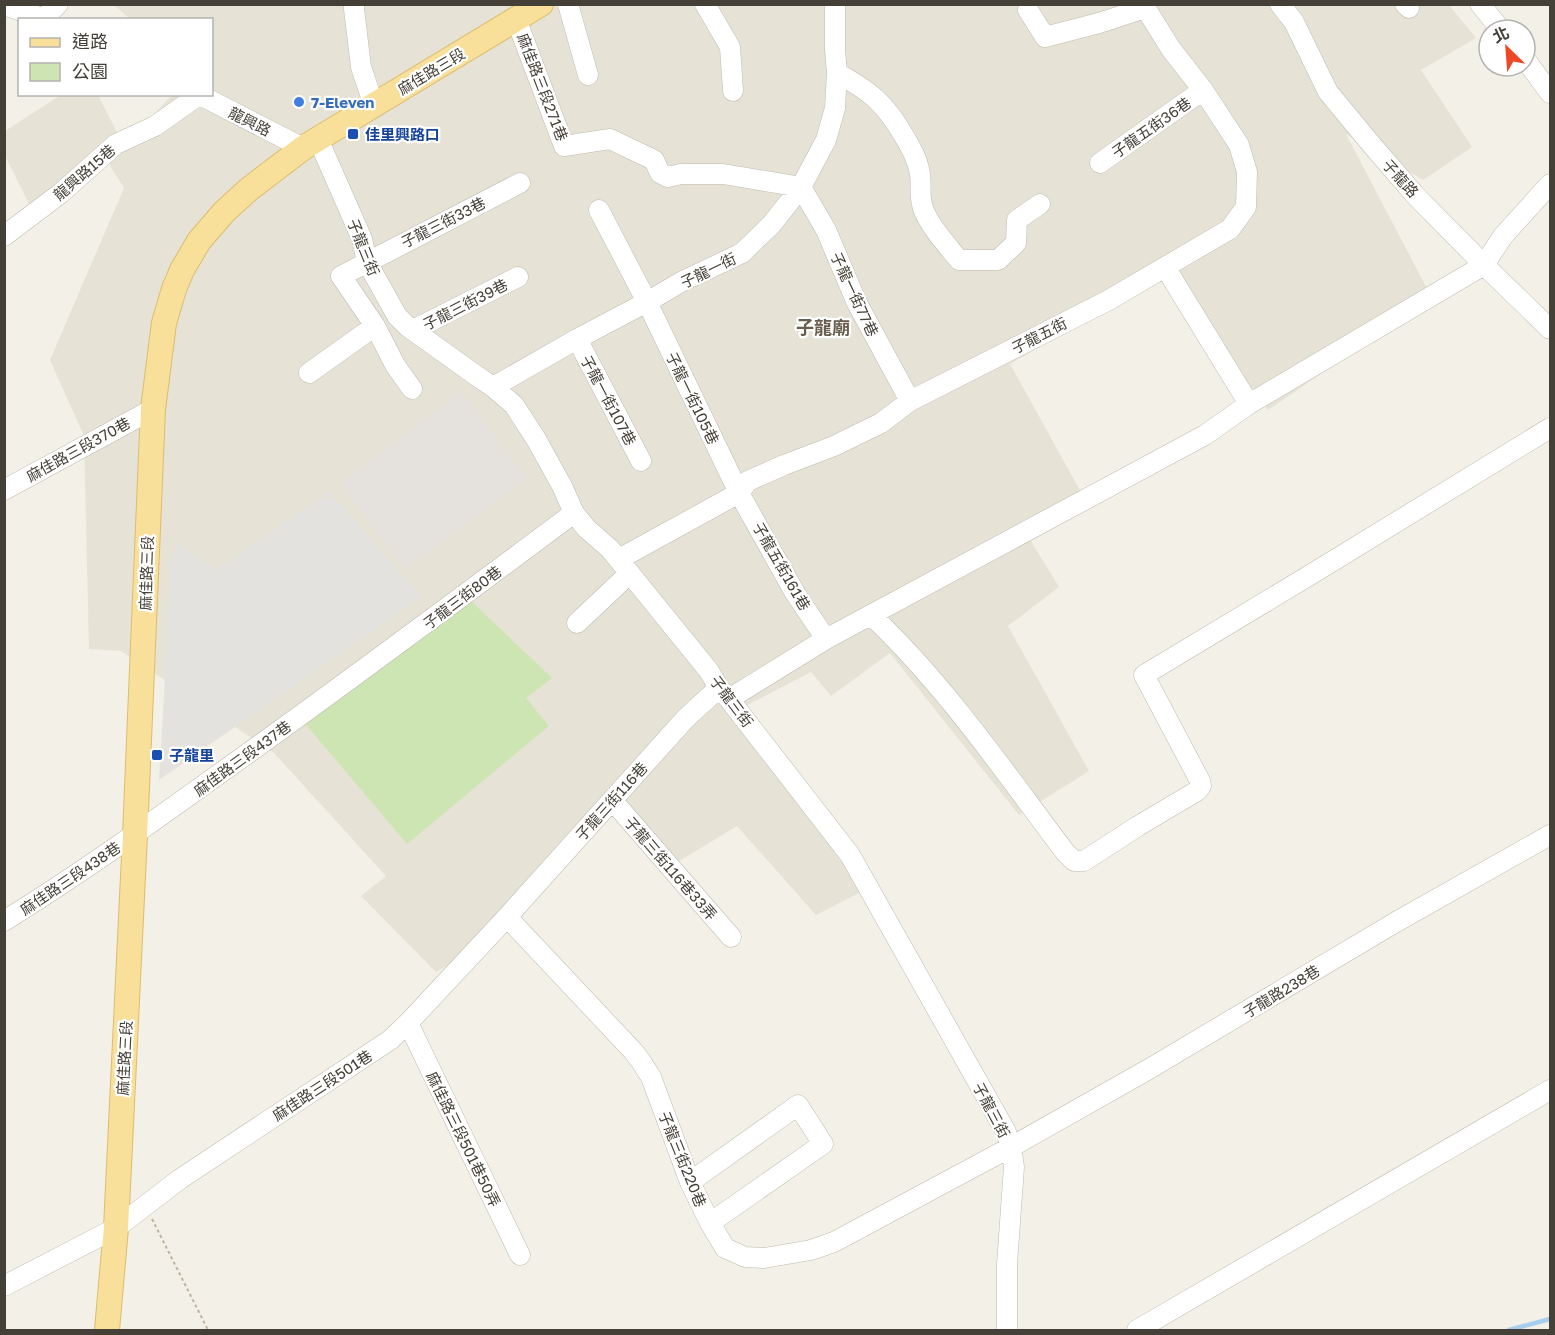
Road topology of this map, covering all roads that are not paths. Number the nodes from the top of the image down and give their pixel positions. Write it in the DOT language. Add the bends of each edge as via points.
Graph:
graph roads {
  1 [pos="354,4"];
  2 [pos="541,4"];
  3 [pos="568,4"];
  4 [pos="705,4"];
  5 [pos="835,4"];
  6 [pos="1280,4"];
  7 [pos="1480,4"];
  8 [pos="4,5"];
  9 [pos="1144,6"];
  10 [pos="1028,9"];
  11 [pos="50,14"];
  12 [pos="1491,18"];
  13 [pos="516,19"];
  14 [pos="837,74"];
  15 [pos="588,75"];
  16 [pos="1537,75"];
  17 [pos="1203,90"];
  18 [pos="733,91"];
  19 [pos="1551,93"];
  20 [pos="197,96"];
  21 [pos="200,96"];
  22 [pos="374,106"];
  23 [pos="310,144"];
  24 [pos="1100,163"];
  25 [pos="520,183"];
  26 [pos="1551,184"];
  27 [pos="801,187"];
  28 [pos="1040,204"];
  29 [pos="599,210"];
  30 [pos="4,236"];
  31 [pos="368,262"];
  32 [pos="1484,265"];
  33 [pos="1165,267"];
  34 [pos="518,277"];
  35 [pos="647,302"];
  36 [pos="375,326"];
  37 [pos="1551,329"];
  38 [pos="412,330"];
  39 [pos="577,339"];
  40 [pos="309,373"];
  41 [pos="493,387"];
  42 [pos="412,389"];
  43 [pos="910,401"];
  44 [pos="1249,404"];
  45 [pos="153,409"];
  46 [pos="1551,428"];
  47 [pos="641,461"];
  48 [pos="4,490"];
  49 [pos="739,493"];
  50 [pos="574,513"];
  51 [pos="625,566"];
  52 [pos="871,615"];
  53 [pos="577,623"];
  54 [pos="826,639"];
  55 [pos="350,680"];
  56 [pos="724,693"];
  57 [pos="612,800"];
  58 [pos="135,835"];
  59 [pos="1551,835"];
  60 [pos="507,916"];
  61 [pos="4,921"];
  62 [pos="731,937"];
  63 [pos="408,1023"];
  64 [pos="1551,1090"];
  65 [pos="1011,1147"];
  66 [pos="690,1182"];
  67 [pos="710,1223"];
  68 [pos="116,1228"];
  69 [pos="520,1255"];
  70 [pos="4,1286"];
  71 [pos="107,1330"];
  72 [pos="1007,1330"];
  73 [pos="1137,1330"];
  1 -- 22 [label="street" via="361,67"];
  2 -- 13 [label="main road, 麻佳路三段"];
  3 -- 15 [label="street"];
  4 -- 18 [label="street" via="730,47"];
  5 -- 14 [label="street, 子龍一街"];
  6 -- 32 [label="street, 子龍路" via="1294,22 1328,92 1415,195"];
  7 -- 12 [label="street"];
  8 -- 11 [label="street"];
  9 -- 10 [label="street" via="1045,37"];
  9 -- 17 [label="street, 子龍五街"];
  13 -- 22 [label="main road, 麻佳路三段"];
  13 -- 27 [label="street, 麻佳路三段271巷" via="564,147 610,139 654,159 660,173 668,177 723,174"];
  14 -- 27 [label="street, 子龍一街" via="835,108 826,140"];
  14 -- 28 [label="street" via="860,86 892,116 914,154 923,209 959,260 998,260 1016,243 1017,220"];
  16 -- 19 [label="street"];
  17 -- 24 [label="street, 子龍五街36巷"];
  17 -- 33 [label="street, 子龍五街" via="1239,145 1247,172 1246,207 1230,229"];
  20 -- 30 [label="street, 龍興路15巷" via="154,126 116,144"];
  21 -- 23 [label="street, 龍興路"];
  22 -- 23 [label="main road, 麻佳路三段"];
  23 -- 31 [label="street, 子龍三街" via="362,239"];
  23 -- 45 [label="main road, 麻佳路三段" via="248,190 211,226 191,253 164,323"];
  25 -- 31 [label="street, 子龍三街33巷"];
  26 -- 32 [label="street" via="1503,236"];
  27 -- 35 [label="street, 子龍一街" via="742,253"];
  27 -- 43 [label="street, 子龍一街77巷"];
  29 -- 35 [label="street, 子龍一街105巷"];
  31 -- 36 [label="street, 子龍三街33巷" via="341,276"];
  31 -- 38 [label="street, 子龍三街" via="397,316"];
  32 -- 37 [label="street, 子龍路"];
  32 -- 44 [label="street, 子龍三街116巷"];
  33 -- 43 [label="street, 子龍五街" via="1107,301"];
  33 -- 44 [label="street"];
  34 -- 38 [label="street, 子龍三街39巷"];
  35 -- 39 [label="street, 子龍一街"];
  35 -- 49 [label="street, 子龍一街105巷"];
  36 -- 40 [label="street"];
  36 -- 42 [label="street"];
  38 -- 41 [label="street, 子龍三街"];
  39 -- 41 [label="street, 子龍一街"];
  39 -- 47 [label="street, 子龍一街107巷"];
  41 -- 50 [label="street, 子龍三街" via="525,420"];
  43 -- 49 [label="street, 子龍五街" via="881,423 748,481"];
  44 -- 52 [label="street, 子龍三街116巷" via="1205,435"];
  45 -- 48 [label="street, 麻佳路三段370巷"];
  45 -- 58 [label="main road, 麻佳路三段"];
  46 -- 52 [label="street" via="1144,675 1201,786 1084,861 1074,861 1065,852 941,689"];
  49 -- 51 [label="street, 子龍五街"];
  49 -- 54 [label="street, 子龍五街161巷" via="795,593"];
  50 -- 51 [label="street, 子龍三街"];
  50 -- 55 [label="street, 子龍三街80巷"];
  51 -- 53 [label="street, 子龍五街"];
  51 -- 56 [label="street, 子龍三街"];
  52 -- 54 [label="street, 子龍三街116巷"];
  54 -- 56 [label="street, 子龍三街116巷"];
  55 -- 58 [label="street, 麻佳路三段437巷"];
  56 -- 57 [label="street, 子龍三街116巷" via="686,718"];
  56 -- 65 [label="street, 子龍三街" via="850,855"];
  57 -- 60 [label="street, 子龍三街116巷"];
  57 -- 62 [label="street, 子龍三街116巷33弄"];
  58 -- 61 [label="street, 麻佳路三段438巷"];
  58 -- 68 [label="main road, 麻佳路三段"];
  59 -- 65 [label="street, 子龍路238巷"];
  60 -- 63 [label="street, 麻佳路三段501巷"];
  60 -- 66 [label="street, 子龍三街220巷" via="640,1060 655,1086"];
  63 -- 68 [label="street, 麻佳路三段501巷" via="390,1040 180,1179"];
  63 -- 69 [label="street, 麻佳路三段501巷50弄"];
  64 -- 73 [label="street"];
  65 -- 67 [label="street, 子龍三街220巷" via="834,1242 811,1250 745,1257 725,1248"];
  65 -- 72 [label="street, 子龍三街" via="1014,1167"];
  66 -- 67 [label="street, 子龍三街220巷"];
  66 -- 67 [label="street" via="798,1105 823,1144"];
  68 -- 70 [label="street, 麻佳路三段501巷"];
  68 -- 71 [label="main road, 麻佳路三段"];
}
